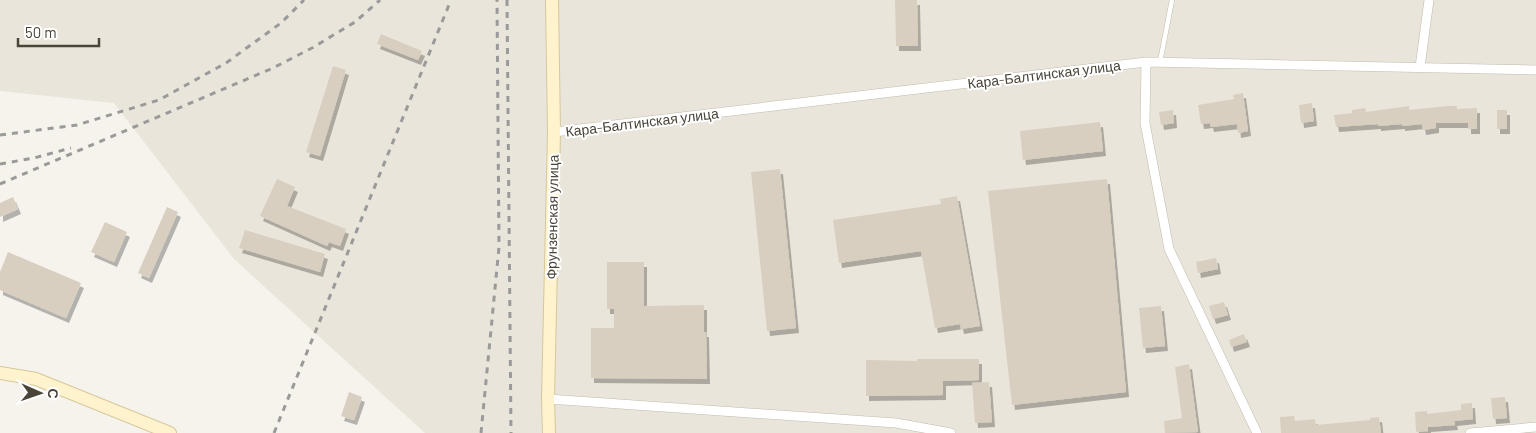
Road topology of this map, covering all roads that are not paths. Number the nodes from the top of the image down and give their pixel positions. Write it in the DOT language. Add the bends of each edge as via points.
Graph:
graph roads {
  1 [pos="552,0"];
  2 [pos="1172,0"];
  3 [pos="1429,0"];
  4 [pos="1146,62"];
  5 [pos="1160,62"];
  6 [pos="1420,67"];
  7 [pos="1536,70"];
  8 [pos="554,132"];
  9 [pos="0,373"];
  10 [pos="548,399"];
  11 [pos="1536,427"];
  12 [pos="170,433"];
  13 [pos="549,433"];
  14 [pos="951,433"];
  15 [pos="1257,433"];
  16 [pos="1470,433"];
  1 -- 8 [label="street, Фрунзенская улица"];
  2 -- 5 [label="lane"];
  3 -- 6 [label="street"];
  4 -- 5 [label="street, Кара-Балтинская улица"];
  4 -- 8 [label="street, Кара-Балтинская улица"];
  4 -- 15 [label="street" via="1145,123 1169,249"];
  5 -- 6 [label="street, Кара-Балтинская улица"];
  6 -- 7 [label="street, Кара-Балтинская улица"];
  8 -- 10 [label="street, Фрунзенская улица"];
  9 -- 12 [label="street" via="36,379"];
  10 -- 13 [label="street, Фрунзенская улица"];
  10 -- 14 [label="street" via="896,423"];
  11 -- 16 [label="street"];
}
